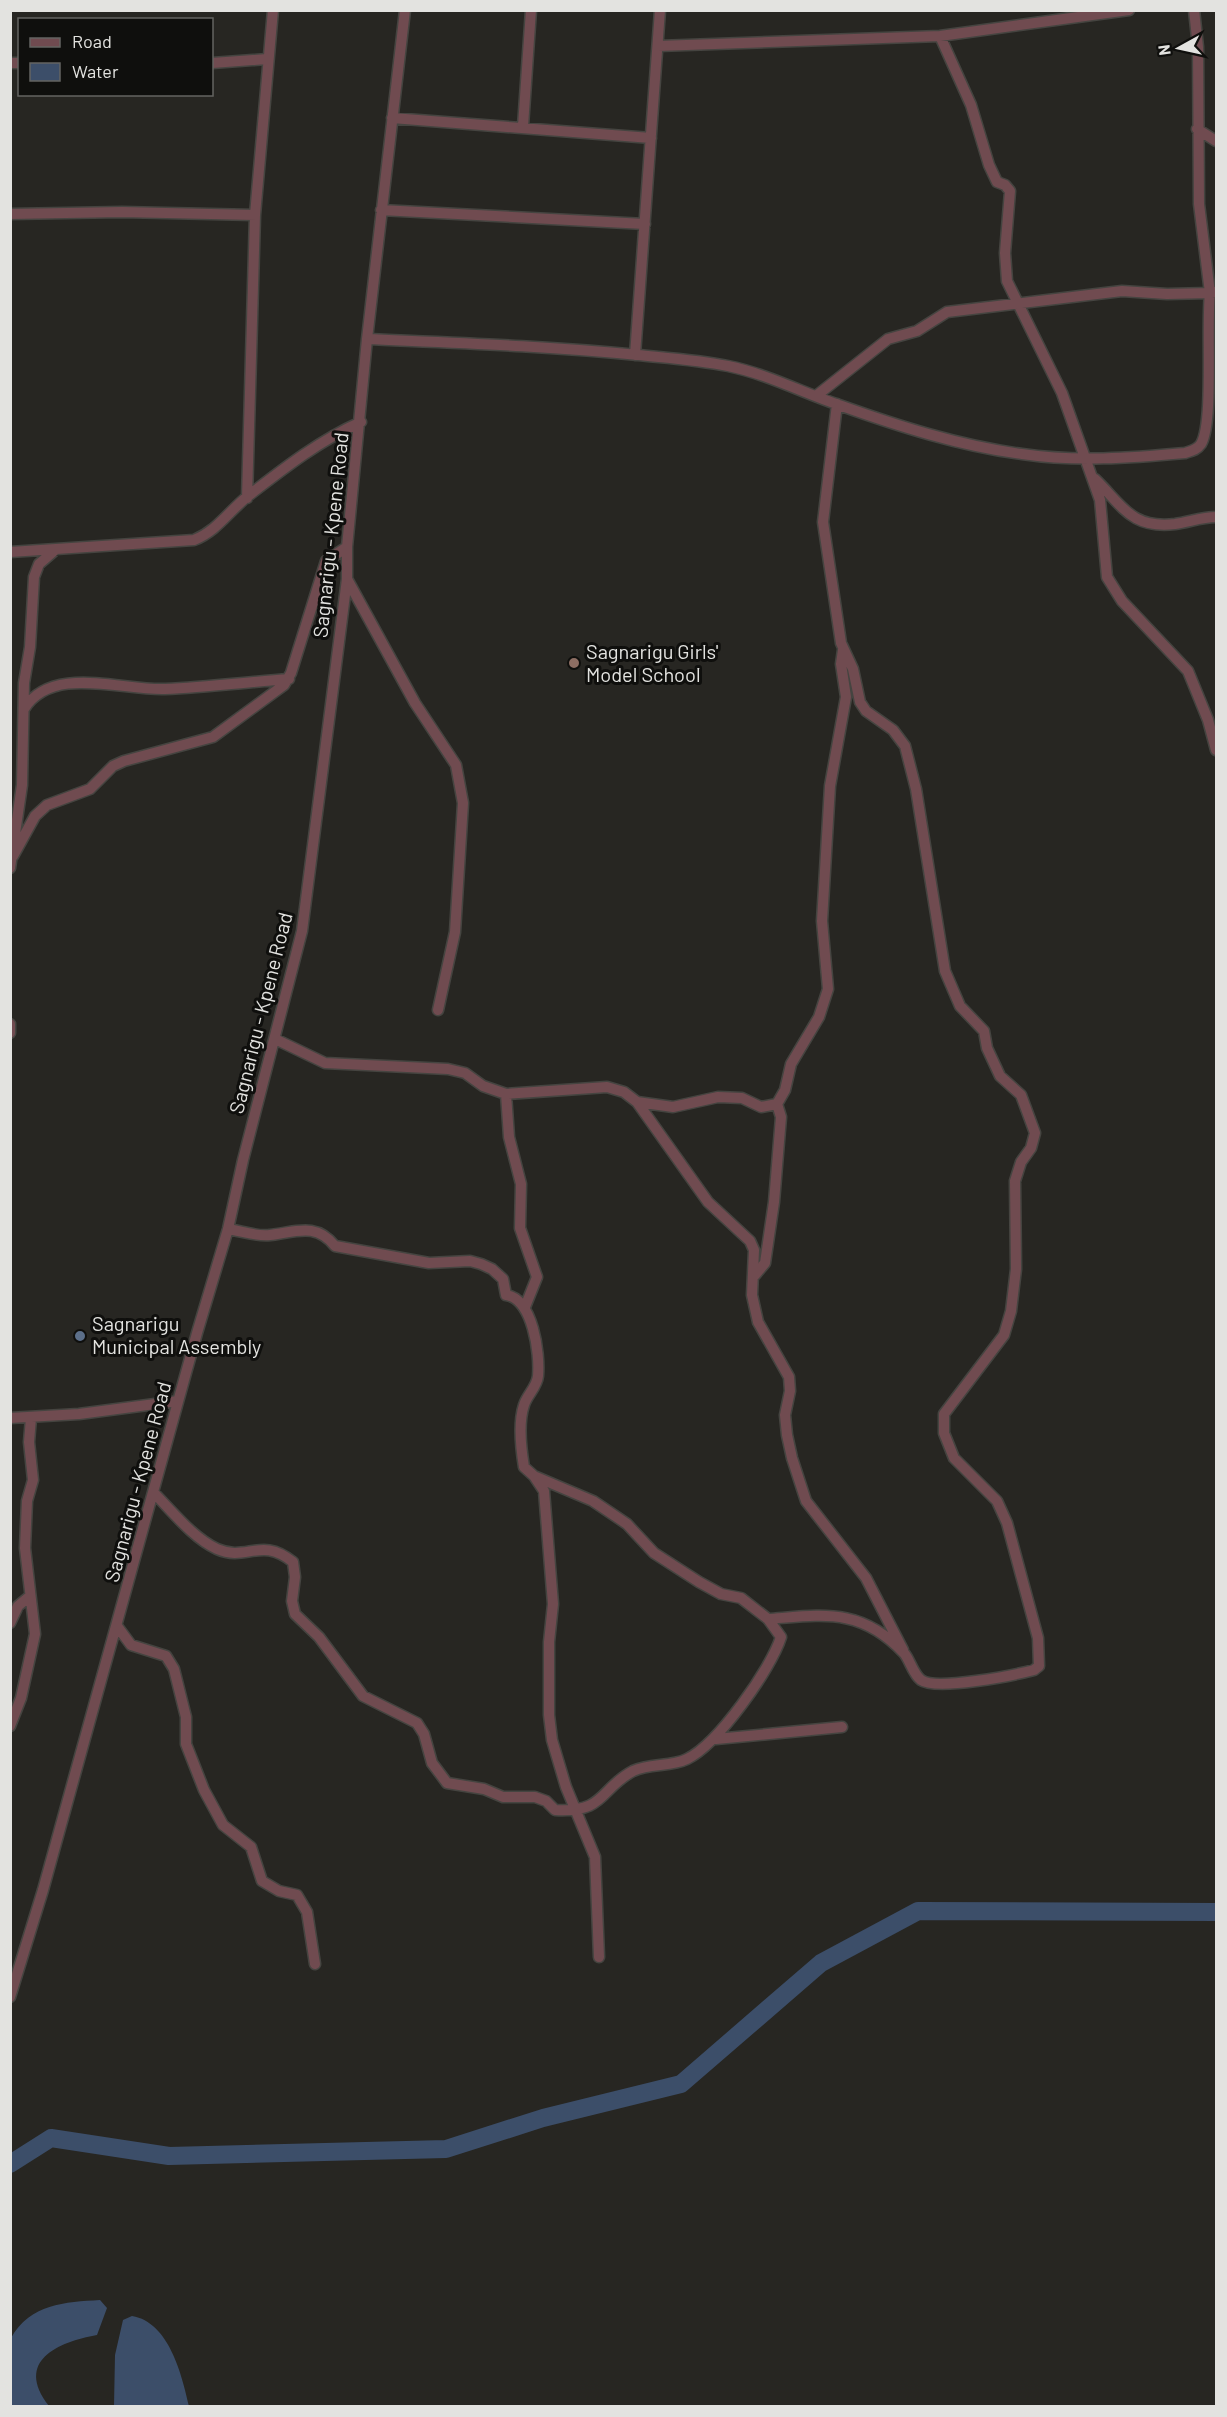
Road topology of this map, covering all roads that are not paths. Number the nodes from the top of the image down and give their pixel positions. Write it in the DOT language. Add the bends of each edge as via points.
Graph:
graph roads {
  1 [pos="273,10"];
  2 [pos="405,10"];
  3 [pos="531,10"];
  4 [pos="660,10"];
  5 [pos="1129,10"];
  6 [pos="1194,10"];
  7 [pos="940,36"];
  8 [pos="658,46"];
  9 [pos="267,59"];
  10 [pos="213,63"];
  11 [pos="392,118"];
  12 [pos="523,126"];
  13 [pos="1197,129"];
  14 [pos="651,138"];
  15 [pos="1216,141"];
  16 [pos="381,210"];
  17 [pos="10,214"];
  18 [pos="255,215"];
  19 [pos="645,224"];
  20 [pos="1213,292"];
  21 [pos="1017,302"];
  22 [pos="367,339"];
  23 [pos="635,354"];
  24 [pos="816,396"];
  25 [pos="837,404"];
  26 [pos="361,422"];
  27 [pos="1085,458"];
  28 [pos="1092,476"];
  29 [pos="246,498"];
  30 [pos="1216,517"];
  31 [pos="347,548"];
  32 [pos="54,551"];
  33 [pos="10,552"];
  34 [pos="347,579"];
  35 [pos="843,650"];
  36 [pos="289,679"];
  37 [pos="23,709"];
  38 [pos="1216,750"];
  39 [pos="13,856"];
  40 [pos="10,868"];
  41 [pos="438,1010"];
  42 [pos="10,1024"];
  43 [pos="10,1033"];
  44 [pos="275,1039"];
  45 [pos="506,1095"];
  46 [pos="638,1102"];
  47 [pos="777,1104"];
  48 [pos="228,1229"];
  49 [pos="754,1275"];
  50 [pos="525,1307"];
  51 [pos="178,1401"];
  52 [pos="10,1418"];
  53 [pos="32,1418"];
  54 [pos="534,1476"];
  55 [pos="154,1493"];
  56 [pos="30,1596"];
  57 [pos="768,1619"];
  58 [pos="10,1623"];
  59 [pos="117,1626"];
  60 [pos="905,1654"];
  61 [pos="10,1726"];
  62 [pos="842,1727"];
  63 [pos="716,1738"];
  64 [pos="576,1809"];
  65 [pos="599,1957"];
  66 [pos="315,1964"];
  67 [pos="10,1996"];
  1 -- 9 [label="street"];
  2 -- 11 [label="street, Sagnarigu - Kpene Road"];
  3 -- 12 [label="street"];
  4 -- 8 [label="street"];
  5 -- 7 [label="street"];
  6 -- 13 [label="street"];
  7 -- 8 [label="street"];
  7 -- 21 [label="street" via="973,111 989,165 997,182 1010,191 1006,272"];
  8 -- 14 [label="street"];
  9 -- 10 [label="street"];
  9 -- 18 [label="street"];
  11 -- 12 [label="street"];
  11 -- 16 [label="street, Sagnarigu - Kpene Road"];
  12 -- 14 [label="street"];
  13 -- 15 [label="street"];
  13 -- 20 [label="street" via="1199,204"];
  14 -- 19 [label="street"];
  16 -- 19 [label="street"];
  16 -- 22 [label="street, Sagnarigu - Kpene Road"];
  17 -- 18 [label="street"];
  18 -- 29 [label="street"];
  19 -- 23 [label="street"];
  20 -- 21 [label="street" via="1122,291"];
  20 -- 27 [label="street" via="1207,321 1206,427 1198,447 1185,453"];
  21 -- 24 [label="street" via="947,312 917,331 888,339"];
  21 -- 27 [label="street" via="1062,393"];
  22 -- 23 [label="street"];
  22 -- 26 [label="street, Sagnarigu - Kpene Road"];
  23 -- 24 [label="street" via="730,366"];
  24 -- 25 [label="street"];
  25 -- 27 [label="street" via="993,450"];
  25 -- 35 [label="street" via="823,522"];
  26 -- 29 [label="street" via="318,445"];
  26 -- 31 [label="street, Sagnarigu - Kpene Road"];
  27 -- 28 [label="street"];
  28 -- 30 [label="street" via="1126,513 1145,524"];
  28 -- 38 [label="street" via="1100,500 1107,578 1122,601 1188,671"];
  29 -- 32 [label="street" via="213,531 194,540"];
  31 -- 34 [label="street, Sagnarigu - Kpene Road"];
  31 -- 36 [label="street" via="326,561"];
  32 -- 33 [label="street"];
  32 -- 37 [label="street" via="39,564 34,577"];
  34 -- 41 [label="street" via="415,704 456,765 463,803 455,932"];
  34 -- 44 [label="street, Sagnarigu - Kpene Road" via="302,931"];
  35 -- 47 [label="street" via="846,697 830,786 822,921 828,989 819,1017 791,1064"];
  35 -- 60 [label="street" via="853,669 860,702 866,711 894,730 905,746 916,789 945,971 953,992 960,1006 984,1031 1000,1076 1021,1095 1035,1133 1015,1181 1016,1269 1004,1335 944,1414 944,1433 954,1458 997,1501 1007,1523 1038,1638 1039,1666 994,1679 931,1684 920,1679"];
  36 -- 37 [label="street" via="155,689 82,682 42,690"];
  36 -- 39 [label="street" via="213,737 124,761 113,766 90,789 47,806 35,816"];
  37 -- 39 [label="street" via="22,785"];
  39 -- 40 [label="street"];
  42 -- 43 [label="street"];
  44 -- 45 [label="street" via="325,1063 465,1072 483,1086"];
  44 -- 48 [label="street, Sagnarigu - Kpene Road"];
  45 -- 46 [label="street" via="607,1087"];
  45 -- 50 [label="street" via="510,1145 521,1184 520,1228 537,1277"];
  46 -- 47 [label="street" via="673,1107 718,1097 742,1098 760,1107"];
  46 -- 49 [label="street" via="708,1202 750,1240"];
  47 -- 49 [label="street" via="781,1117 774,1202 765,1263"];
  48 -- 50 [label="street" via="270,1235 302,1229 326,1235 335,1246 429,1263 470,1261 492,1269 503,1279 506,1295 516,1297"];
  48 -- 51 [label="street, Sagnarigu - Kpene Road"];
  49 -- 60 [label="street" via="752,1295 758,1322 789,1377 785,1415 800,1488 866,1578"];
  50 -- 54 [label="street" via="534,1336 538,1377 524,1405 522,1454 524,1467"];
  51 -- 53 [label="street"];
  51 -- 55 [label="street, Sagnarigu - Kpene Road"];
  52 -- 53 [label="street"];
  53 -- 56 [label="street" via="29,1442 33,1480 27,1501 25,1548"];
  54 -- 57 [label="street" via="593,1501 627,1524 654,1552 721,1594 741,1598"];
  54 -- 64 [label="street" via="544,1491 553,1604 549,1642 552,1740"];
  55 -- 59 [label="street, Sagnarigu - Kpene Road"];
  55 -- 64 [label="street" via="218,1549 235,1552 270,1548 293,1562 295,1614 319,1637 363,1696 417,1724 432,1763 447,1784 484,1789 503,1797 535,1797 555,1810"];
  56 -- 58 [label="street" via="18,1606"];
  56 -- 61 [label="street" via="35,1634 21,1698"];
  57 -- 60 [label="street" via="821,1615 853,1618"];
  57 -- 63 [label="street" via="781,1637 778,1646"];
  59 -- 66 [label="street" via="131,1644 166,1656 174,1669 186,1718 186,1744 214,1810 223,1824 251,1847 262,1881 297,1895 307,1912"];
  59 -- 67 [label="street, Sagnarigu - Kpene Road"];
  62 -- 63 [label="street"];
  63 -- 64 [label="street" via="687,1759 632,1772 592,1806"];
  64 -- 65 [label="street" via="595,1857"];
}
